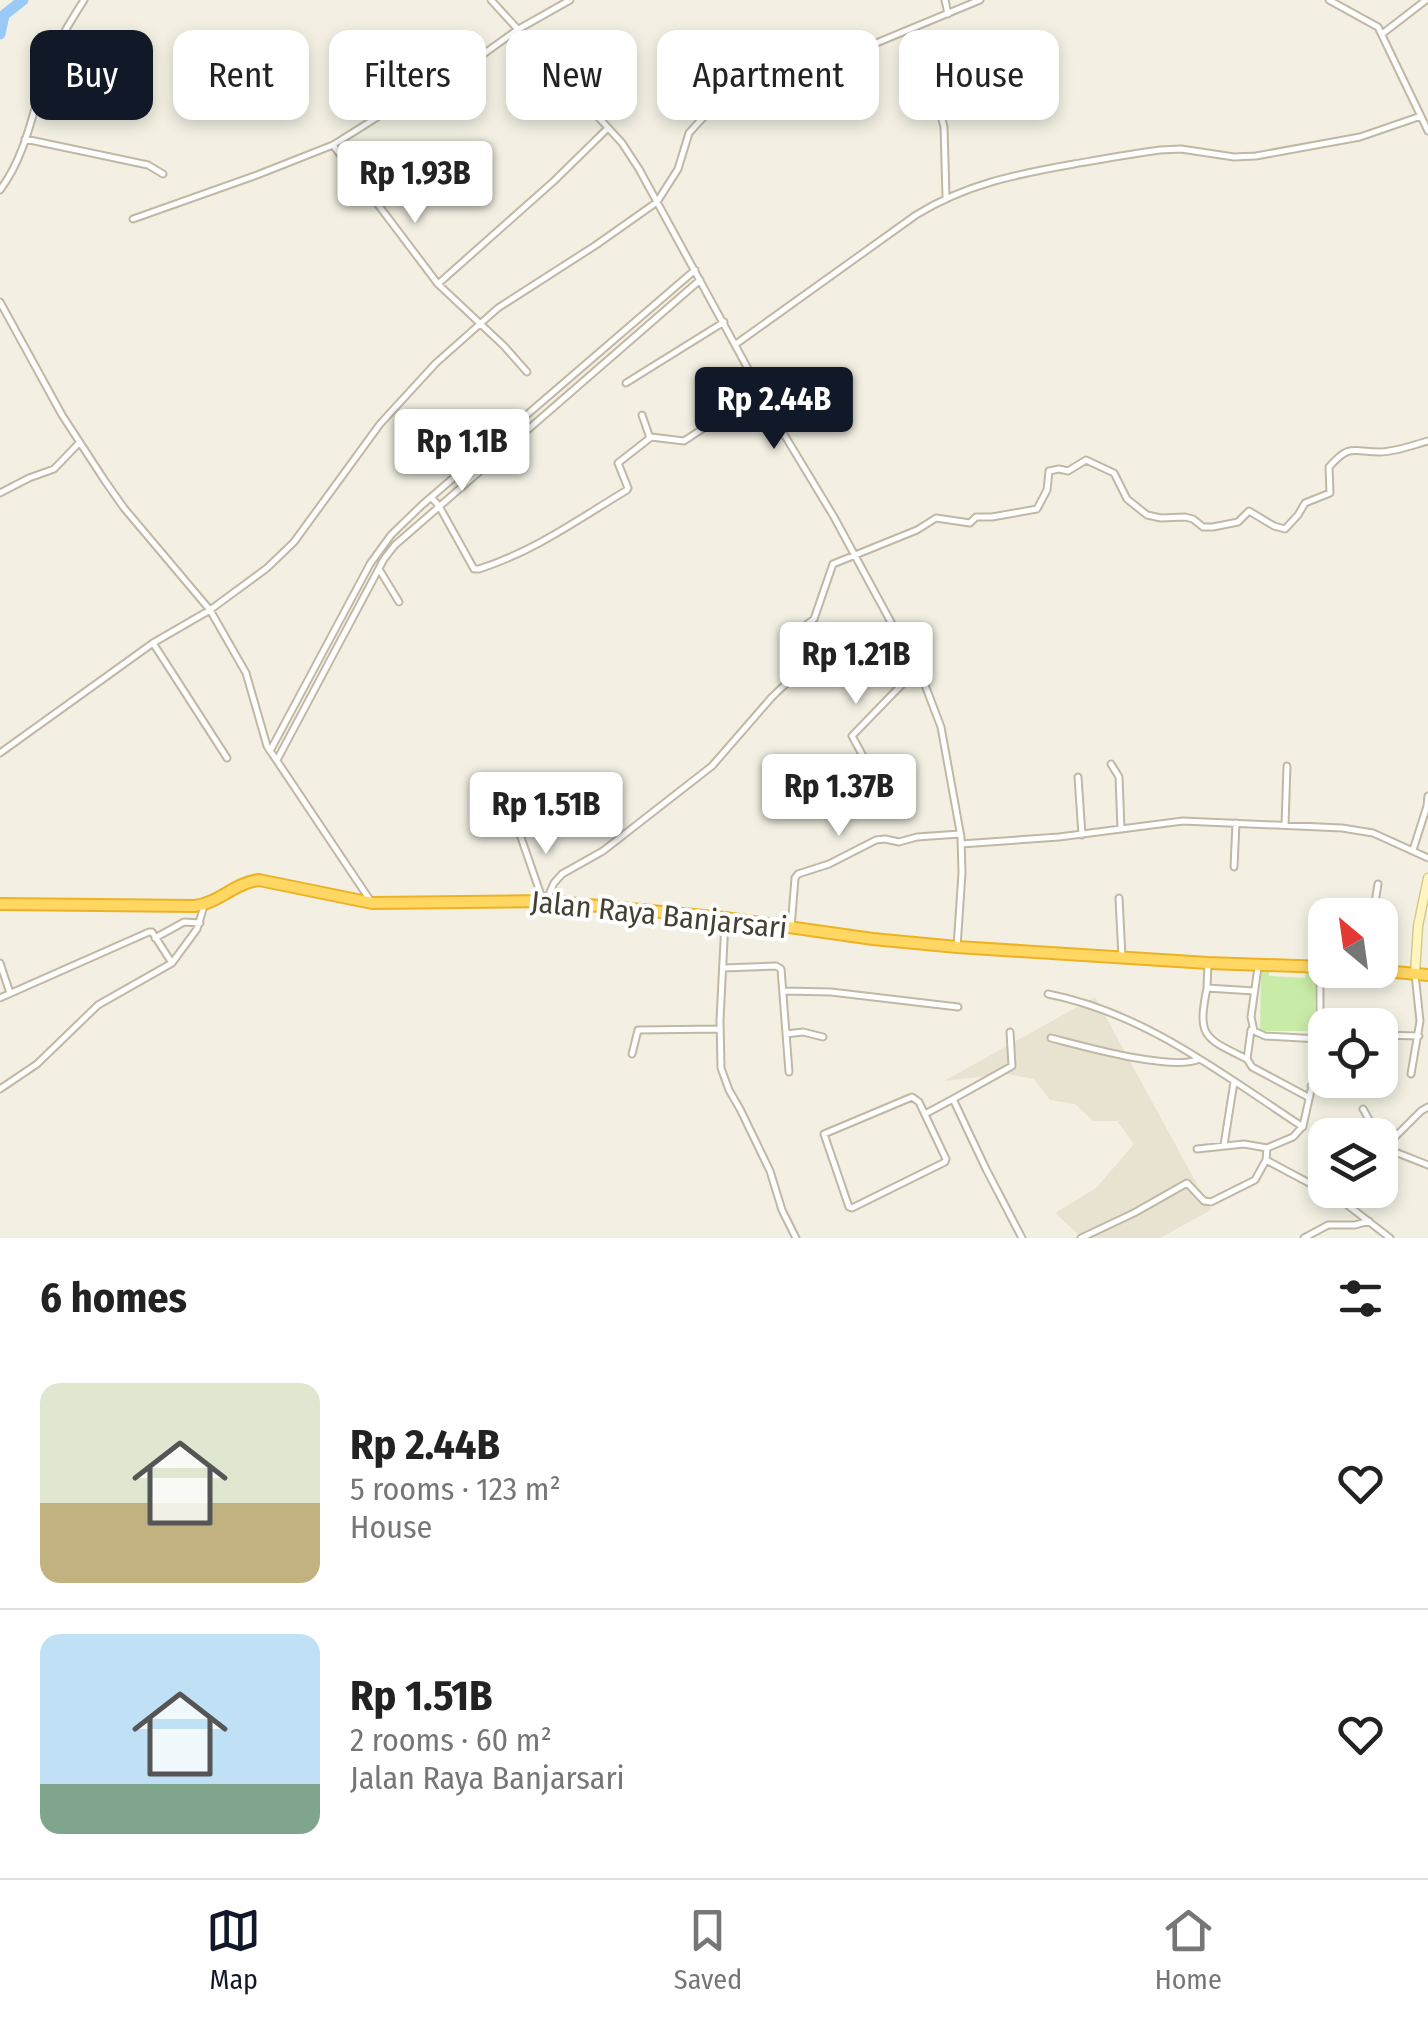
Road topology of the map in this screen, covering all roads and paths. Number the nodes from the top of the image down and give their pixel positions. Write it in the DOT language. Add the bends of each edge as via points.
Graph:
graph roads {
  1 [pos="84,0"];
  2 [pos="490,0"];
  3 [pos="570,0"];
  4 [pos="944,0"];
  5 [pos="980,0"];
  6 [pos="1329,0"];
  7 [pos="1426,0"];
  8 [pos="948,14"];
  9 [pos="517,30"];
  10 [pos="1382,34"];
  11 [pos="506,38"];
  12 [pos="1421,116"];
  13 [pos="601,120"];
  14 [pos="942,120"];
  15 [pos="608,128"];
  16 [pos="1428,131"];
  17 [pos="25,139"];
  18 [pos="332,144"];
  19 [pos="163,174"];
  20 [pos="0,190"];
  21 [pos="946,197"];
  22 [pos="657,202"];
  23 [pos="132,219"];
  24 [pos="695,270"];
  25 [pos="700,280"];
  26 [pos="438,284"];
  27 [pos="0,302"];
  28 [pos="480,322"];
  29 [pos="724,322"];
  30 [pos="626,337"];
  31 [pos="736,344"];
  32 [pos="527,372"];
  33 [pos="626,383"];
  34 [pos="731,410"];
  35 [pos="642,415"];
  36 [pos="651,437"];
  37 [pos="79,442"];
  38 [pos="1428,442"];
  39 [pos="481,462"];
  40 [pos="0,493"];
  41 [pos="435,501"];
  42 [pos="412,522"];
  43 [pos="854,555"];
  44 [pos="381,556"];
  45 [pos="378,569"];
  46 [pos="399,602"];
  47 [pos="210,610"];
  48 [pos="348,616"];
  49 [pos="154,642"];
  50 [pos="916,670"];
  51 [pos="0,753"];
  52 [pos="273,755"];
  53 [pos="863,756"];
  54 [pos="227,758"];
  55 [pos="1111,764"];
  56 [pos="1287,766"];
  57 [pos="1078,777"];
  58 [pos="1428,796"];
  59 [pos="1236,823"];
  60 [pos="516,824"];
  61 [pos="1285,824"];
  62 [pos="1121,828"];
  63 [pos="960,834"];
  64 [pos="1082,835"];
  65 [pos="961,844"];
  66 [pos="1414,850"];
  67 [pos="1428,858"];
  68 [pos="1234,866"];
  69 [pos="1428,879"];
  70 [pos="1378,884"];
  71 [pos="1119,898"];
  72 [pos="1376,898"];
  73 [pos="544,901"];
  74 [pos="0,904"];
  75 [pos="372,904"];
  76 [pos="204,905"];
  77 [pos="725,918"];
  78 [pos="200,923"];
  79 [pos="792,928"];
  80 [pos="154,935"];
  81 [pos="958,947"];
  82 [pos="1122,956"];
  83 [pos="0,963"];
  84 [pos="1208,963"];
  85 [pos="172,964"];
  86 [pos="1258,964"];
  87 [pos="1308,966"];
  88 [pos="723,968"];
  89 [pos="1398,972"];
  90 [pos="1415,974"];
  91 [pos="1428,975"];
  92 [pos="1207,988"];
  93 [pos="783,990"];
  94 [pos="1254,991"];
  95 [pos="10,993"];
  96 [pos="1048,994"];
  97 [pos="0,998"];
  98 [pos="958,1006"];
  99 [pos="1252,1028"];
  100 [pos="720,1030"];
  101 [pos="1010,1032"];
  102 [pos="786,1034"];
  103 [pos="1398,1035"];
  104 [pos="824,1036"];
  105 [pos="1419,1036"];
  106 [pos="1051,1038"];
  107 [pos="1308,1038"];
  108 [pos="632,1054"];
  109 [pos="1200,1059"];
  110 [pos="1248,1060"];
  111 [pos="790,1072"];
  112 [pos="1410,1074"];
  113 [pos="1234,1082"];
  114 [pos="0,1089"];
  115 [pos="1308,1096"];
  116 [pos="953,1099"];
  117 [pos="1428,1107"];
  118 [pos="1364,1109"];
  119 [pos="925,1114"];
  120 [pos="1370,1118"];
  121 [pos="1302,1127"];
  122 [pos="1398,1134"];
  123 [pos="1224,1145"];
  124 [pos="1267,1148"];
  125 [pos="1197,1150"];
  126 [pos="1398,1154"];
  127 [pos="1266,1160"];
  128 [pos="1428,1165"];
  129 [pos="1369,1220"];
  130 [pos="1386,1237"];
  131 [pos="796,1238"];
  132 [pos="1022,1238"];
  133 [pos="1081,1238"];
  134 [pos="1304,1238"];
  1 -- 17 [label="street" via="47,68"];
  2 -- 9 [label="street"];
  3 -- 9 [label="street"];
  4 -- 8 [label="street"];
  5 -- 8 [label="street"];
  6 -- 10 [label="street"];
  7 -- 10 [label="street"];
  8 -- 22 [label="street" via="710,110 688,133 678,169"];
  10 -- 12 [label="street"];
  11 -- 18 [label="street"];
  12 -- 16 [label="street"];
  12 -- 21 [label="street" via="1371,134 1256,156 1160,150 1003,177"];
  13 -- 15 [label="street"];
  14 -- 21 [label="street"];
  15 -- 22 [label="street"];
  15 -- 26 [label="street"];
  17 -- 19 [label="street" via="148,165"];
  17 -- 20 [label="street"];
  18 -- 23 [label="street"];
  18 -- 26 [label="street"];
  21 -- 31 [label="street"];
  22 -- 24 [label="street"];
  22 -- 28 [label="street"];
  24 -- 25 [label="street"];
  24 -- 30 [label="street"];
  25 -- 29 [label="street"];
  25 -- 30 [label="street"];
  26 -- 28 [label="street"];
  27 -- 37 [label="street"];
  28 -- 32 [label="street"];
  28 -- 47 [label="street" via="380,424 294,542"];
  29 -- 31 [label="street"];
  29 -- 33 [label="street"];
  30 -- 39 [label="street"];
  31 -- 43 [label="street"];
  34 -- 36 [label="street" via="681,442"];
  35 -- 36 [label="street"];
  36 -- 41 [label="street" via="618,463 627,490 520,554 480,569 472,566"];
  37 -- 40 [label="street" via="54,469"];
  37 -- 47 [label="street" via="124,508"];
  38 -- 43 [label="street" via="1381,452 1353,449 1338,457 1329,467 1330,493 1305,503 1285,529 1249,511 1238,522 1213,527 1147,514 1127,500 1114,473 1086,460 1068,471 1049,471 1036,509 970,523 936,518"];
  39 -- 41 [label="street"];
  39 -- 41 [label="street"];
  41 -- 42 [label="street"];
  41 -- 42 [label="street"];
  42 -- 44 [label="street"];
  42 -- 44 [label="street" via="391,535"];
  43 -- 50 [label="street"];
  43 -- 73 [label="street" via="833,564 814,618 798,632 792,678 712,766 603,851 562,874"];
  44 -- 45 [label="street"];
  44 -- 48 [label="street"];
  45 -- 46 [label="street"];
  45 -- 48 [label="street"];
  47 -- 49 [label="street"];
  47 -- 52 [label="street" via="246,673"];
  48 -- 52 [label="street"];
  48 -- 52 [label="street"];
  49 -- 51 [label="street"];
  49 -- 54 [label="street"];
  50 -- 53 [label="street" via="852,736"];
  50 -- 63 [label="street" via="941,727"];
  52 -- 75 [label="street"];
  55 -- 62 [label="street" via="1118,776"];
  56 -- 61 [label="street"];
  57 -- 64 [label="street"];
  58 -- 66 [label="street"];
  59 -- 61 [label="street"];
  59 -- 62 [label="street"];
  59 -- 68 [label="street"];
  60 -- 73 [label="street"];
  61 -- 66 [label="street" via="1373,833"];
  62 -- 64 [label="street"];
  63 -- 65 [label="street"];
  63 -- 79 [label="street" via="881,838 798,874"];
  64 -- 65 [label="street"];
  65 -- 81 [label="street"];
  66 -- 67 [label="street"];
  69 -- 90 [label="street"];
  70 -- 72 [label="street"];
  71 -- 82 [label="street"];
  73 -- 75 [label="highway, Jalan Raya Banjarsari"];
  73 -- 77 [label="highway, Jalan Raya Banjarsari"];
  74 -- 76 [label="highway, Jalan Raya Banjarsari"];
  75 -- 76 [label="highway, Jalan Raya Banjarsari" via="259,880"];
  76 -- 78 [label="street"];
  77 -- 79 [label="highway, Jalan Raya Banjarsari"];
  77 -- 88 [label="street"];
  78 -- 80 [label="street" via="184,922"];
  78 -- 85 [label="street"];
  79 -- 81 [label="highway, Jalan Raya Banjarsari"];
  80 -- 85 [label="street"];
  80 -- 95 [label="street"];
  81 -- 82 [label="highway, Jalan Raya Banjarsari"];
  82 -- 84 [label="highway, Jalan Raya Banjarsari"];
  83 -- 95 [label="street"];
  84 -- 86 [label="highway, Jalan Raya Banjarsari"];
  84 -- 92 [label="street"];
  85 -- 114 [label="street" via="98,1005 37,1064"];
  86 -- 87 [label="highway, Jalan Raya Banjarsari"];
  86 -- 94 [label="street"];
  88 -- 93 [label="street" via="776,966"];
  88 -- 100 [label="street"];
  89 -- 90 [label="highway"];
  90 -- 91 [label="highway"];
  90 -- 105 [label="street"];
  92 -- 94 [label="street"];
  92 -- 110 [label="street" via="1204,1032"];
  93 -- 98 [label="street"];
  93 -- 102 [label="street"];
  94 -- 99 [label="street"];
  95 -- 97 [label="street"];
  96 -- 109 [label="street" via="1124,1016"];
  99 -- 107 [label="street" via="1265,1036"];
  99 -- 110 [label="street"];
  100 -- 108 [label="street" via="638,1030"];
  100 -- 131 [label="street" via="724,1080"];
  101 -- 116 [label="street" via="1012,1066"];
  102 -- 104 [label="street"];
  102 -- 111 [label="street"];
  103 -- 105 [label="street"];
  105 -- 112 [label="street"];
  106 -- 109 [label="street" via="1130,1056 1188,1064"];
  109 -- 113 [label="street"];
  110 -- 115 [label="street"];
  113 -- 121 [label="street"];
  113 -- 123 [label="street"];
  115 -- 121 [label="street"];
  116 -- 119 [label="street"];
  116 -- 132 [label="street"];
  117 -- 122 [label="street"];
  118 -- 120 [label="street"];
  119 -- 119 [label="street" via="912,1096 824,1134 849,1207 944,1162"];
  121 -- 124 [label="street"];
  123 -- 124 [label="street"];
  123 -- 125 [label="street"];
  124 -- 127 [label="street"];
  126 -- 128 [label="street"];
  127 -- 129 [label="street"];
  127 -- 133 [label="street" via="1255,1180 1210,1202 1184,1184"];
  129 -- 130 [label="street"];
  129 -- 134 [label="street" via="1332,1224"];
}
